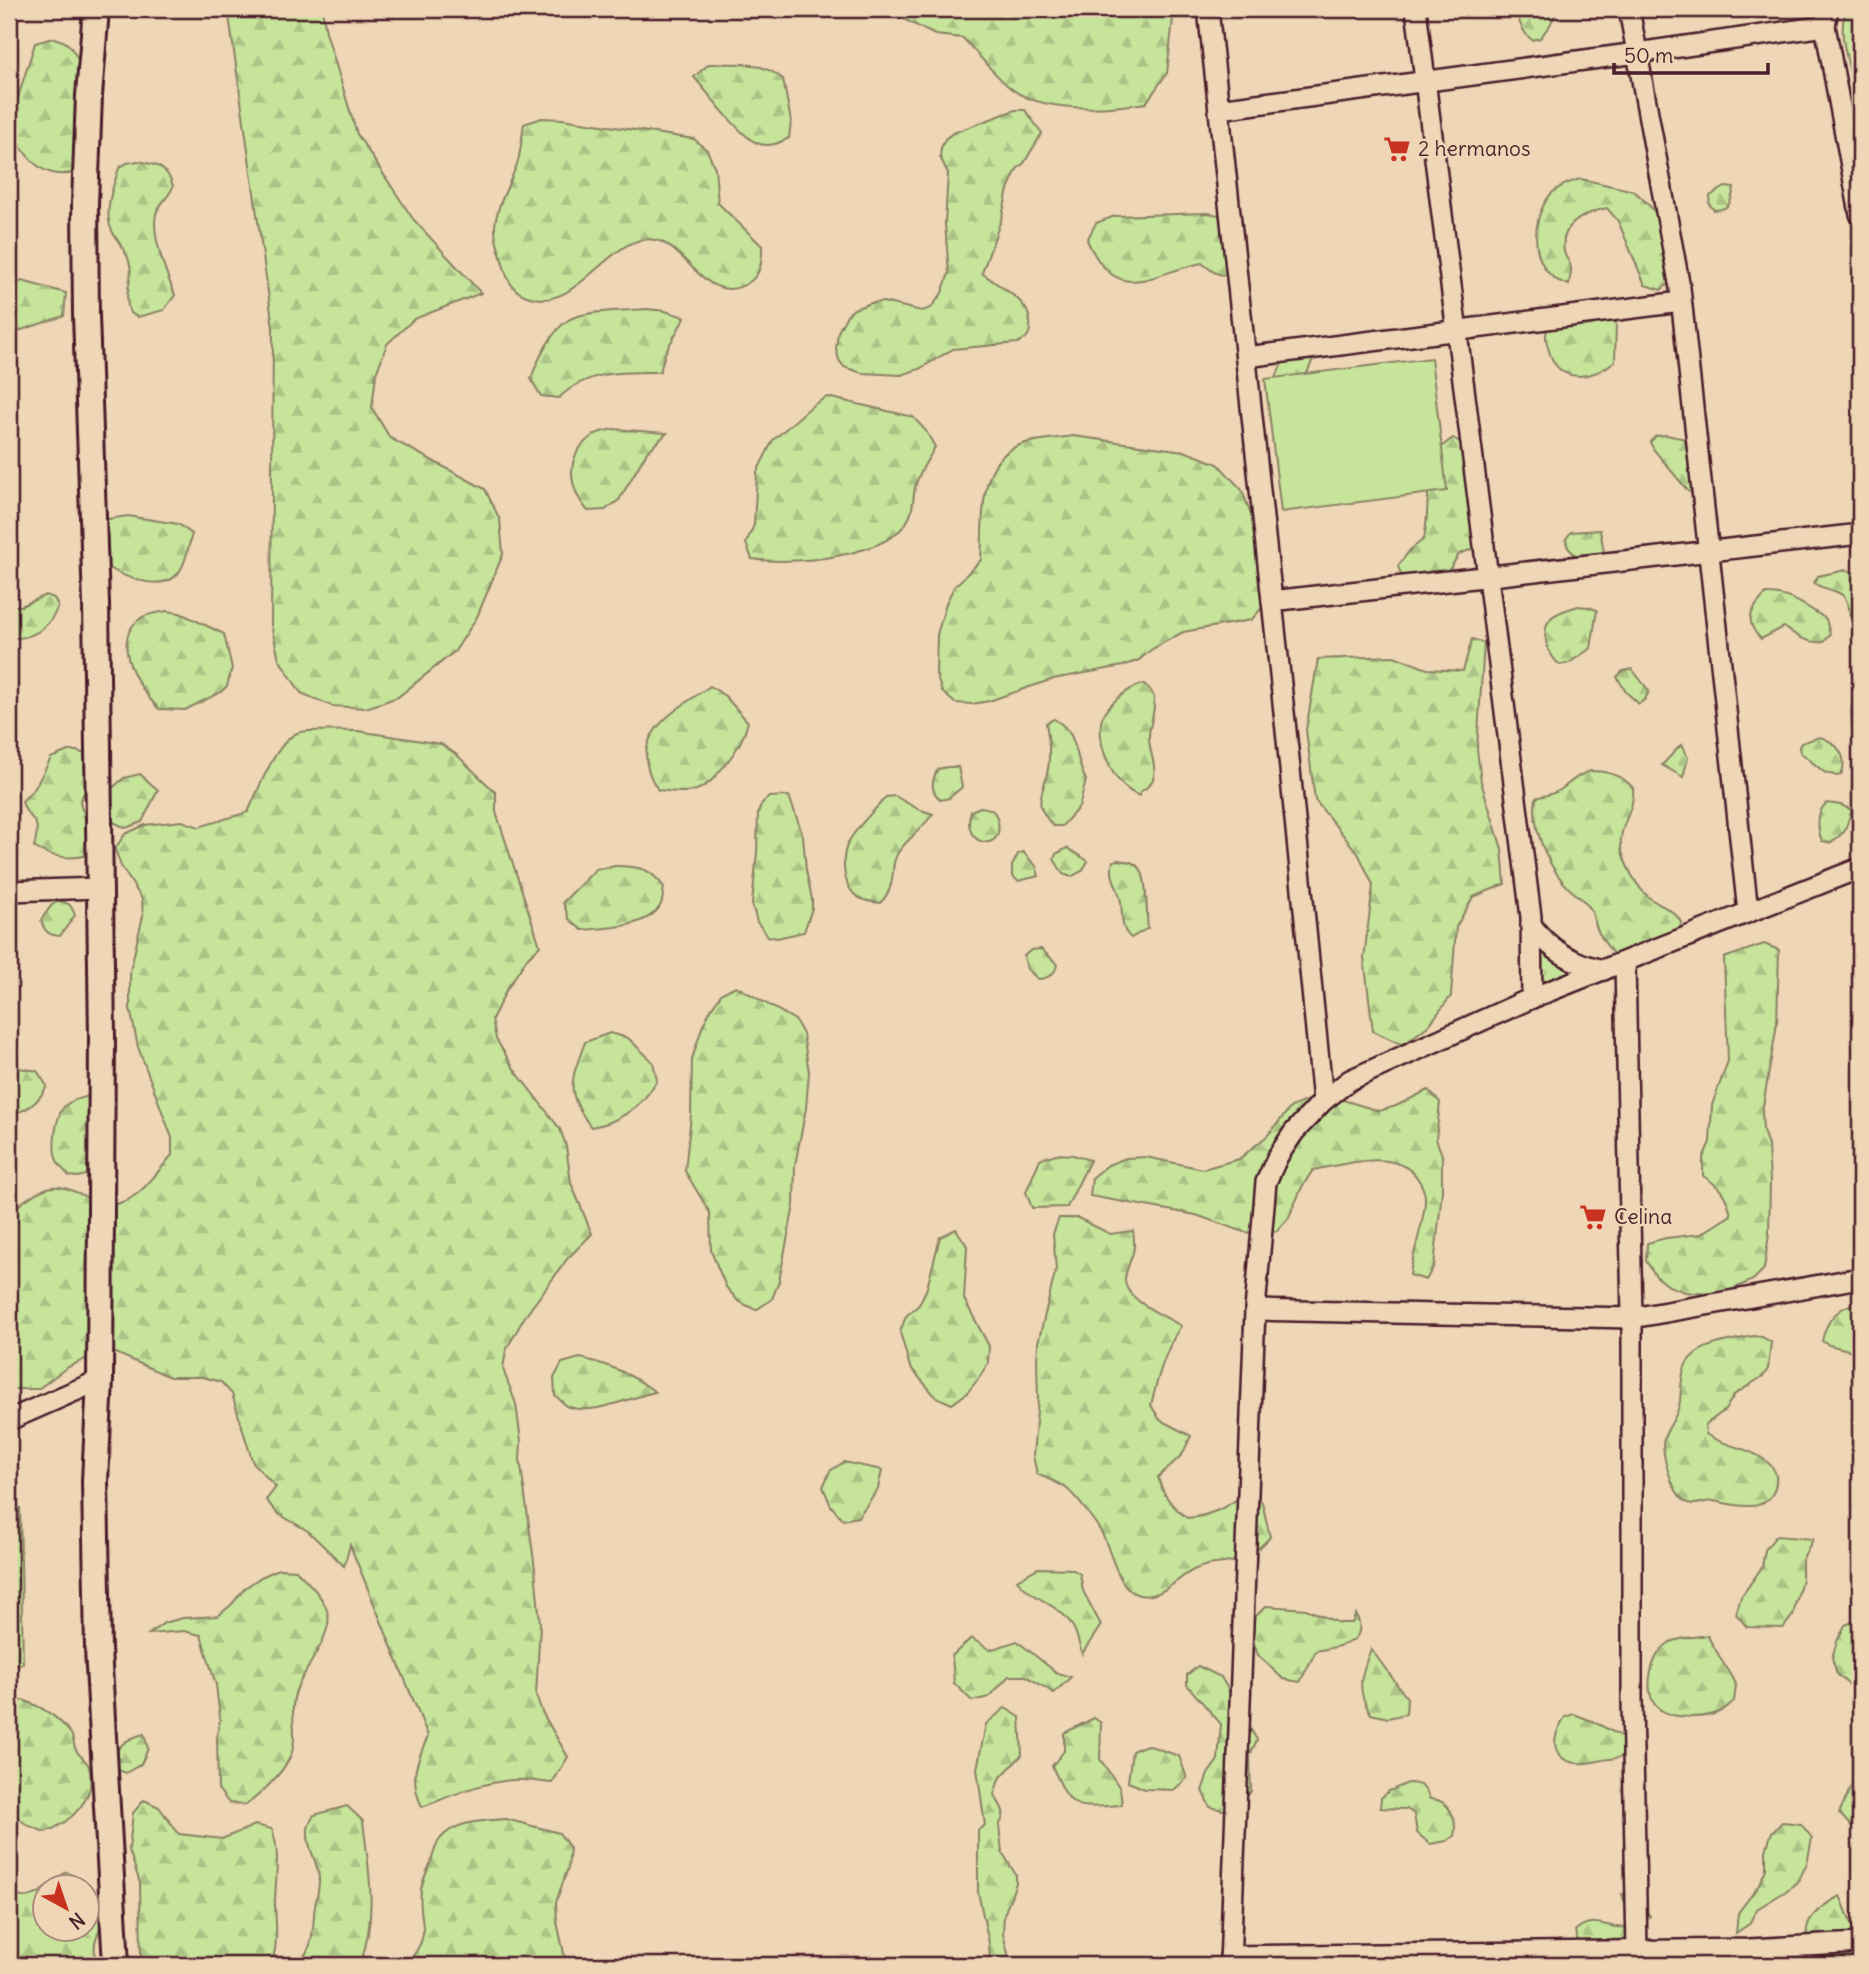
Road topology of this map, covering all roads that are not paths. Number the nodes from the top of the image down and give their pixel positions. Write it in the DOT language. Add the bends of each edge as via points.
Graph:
graph roads {
  1 [pos="96,9"];
  2 [pos="1208,9"];
  3 [pos="1416,9"];
  4 [pos="1629,9"];
  5 [pos="1826,17"];
  6 [pos="1637,54"];
  7 [pos="1425,82"];
  8 [pos="1219,109"];
  9 [pos="1860,214"];
  10 [pos="1681,302"];
  11 [pos="1457,331"];
  12 [pos="1246,357"];
  13 [pos="1860,534"];
  14 [pos="1709,551"];
  15 [pos="1488,576"];
  16 [pos="1272,601"];
  17 [pos="1860,868"];
  18 [pos="99,888"];
  19 [pos="9,891"];
  20 [pos="1748,912"];
  21 [pos="1531,925"];
  22 [pos="1625,962"];
  23 [pos="1604,970"];
  24 [pos="1532,998"];
  25 [pos="1323,1101"];
  26 [pos="1860,1278"];
  27 [pos="1255,1310"];
  28 [pos="1632,1318"];
  29 [pos="100,1380"];
  30 [pos="9,1420"];
  31 [pos="1860,1943"];
  32 [pos="1637,1950"];
  33 [pos="1749,1957"];
  34 [pos="1230,1961"];
  35 [pos="116,1965"];
  1 -- 18 [label="street" via="85,203"];
  2 -- 8 [label="street"];
  3 -- 7 [label="street"];
  4 -- 6 [label="street"];
  5 -- 6 [label="street"];
  5 -- 9 [label="street"];
  6 -- 7 [label="street"];
  6 -- 10 [label="street"];
  7 -- 8 [label="street"];
  7 -- 11 [label="street"];
  8 -- 12 [label="street"];
  10 -- 11 [label="street"];
  10 -- 14 [label="street"];
  11 -- 12 [label="street"];
  11 -- 15 [label="street"];
  12 -- 16 [label="street"];
  13 -- 14 [label="street"];
  14 -- 15 [label="street"];
  14 -- 20 [label="street"];
  15 -- 16 [label="street"];
  15 -- 21 [label="street"];
  16 -- 25 [label="street"];
  17 -- 20 [label="street"];
  18 -- 19 [label="street"];
  18 -- 29 [label="street"];
  20 -- 22 [label="street"];
  21 -- 23 [label="street" via="1559,953"];
  21 -- 24 [label="street"];
  22 -- 23 [label="street"];
  22 -- 28 [label="street"];
  23 -- 24 [label="street"];
  24 -- 25 [label="street" via="1350,1080"];
  25 -- 27 [label="street" via="1294,1132 1266,1182"];
  26 -- 28 [label="street"];
  27 -- 28 [label="street"];
  27 -- 34 [label="street"];
  28 -- 32 [label="street"];
  29 -- 30 [label="street"];
  29 -- 35 [label="street" via="95,1481 98,1649"];
  31 -- 33 [label="street"];
  32 -- 33 [label="street"];
  32 -- 34 [label="street"];
}
